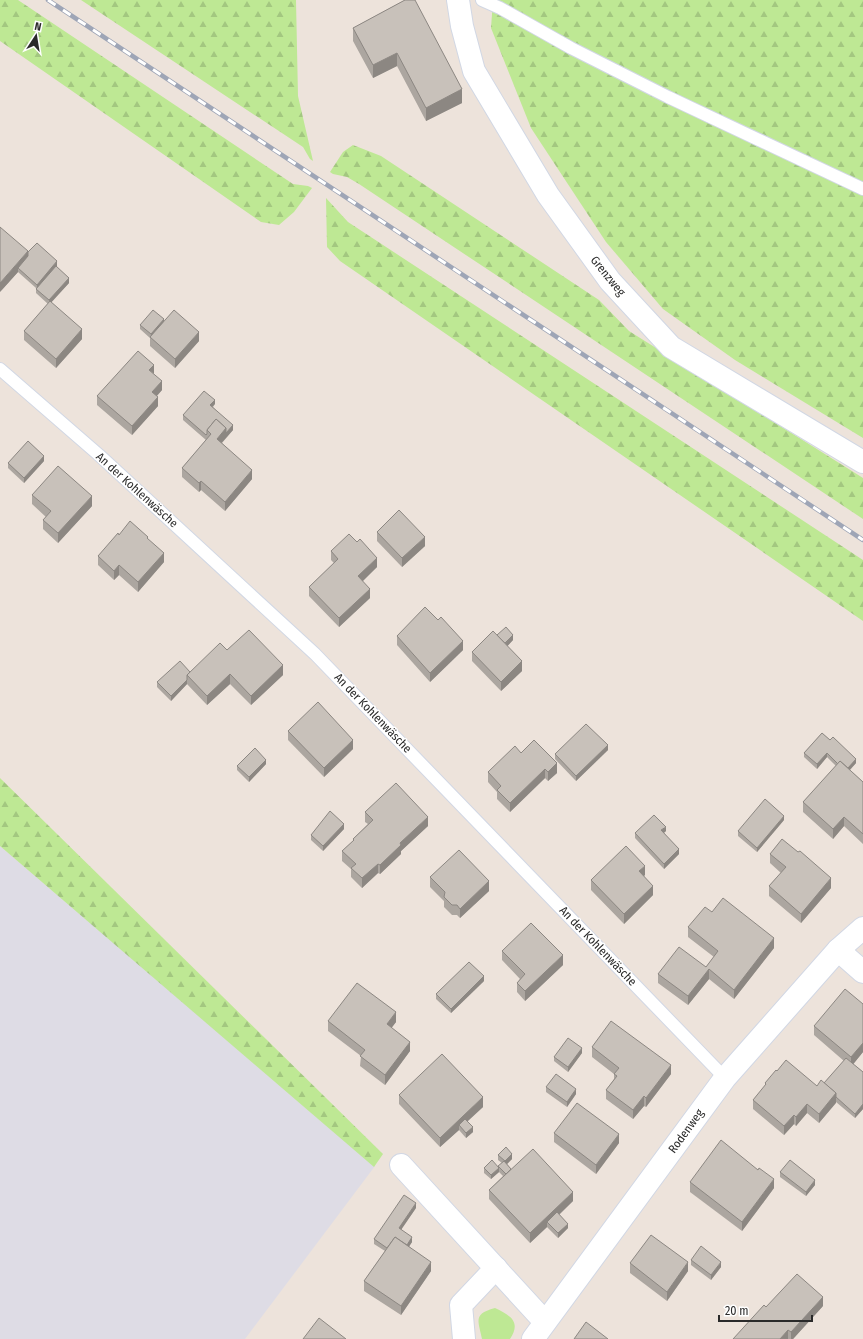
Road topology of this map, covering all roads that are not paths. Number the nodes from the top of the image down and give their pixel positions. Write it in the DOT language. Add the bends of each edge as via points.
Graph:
graph roads {
  1 [pos="458,0"];
  2 [pos="482,0"];
  3 [pos="863,189"];
  4 [pos="0,369"];
  5 [pos="863,462"];
  6 [pos="863,928"];
  7 [pos="838,950"];
  8 [pos="863,972"];
  9 [pos="725,1078"];
  10 [pos="401,1165"];
  11 [pos="496,1268"];
  12 [pos="539,1331"];
  13 [pos="464,1339"];
  1 -- 5 [label="street, Grenzweg" via="474,71 548,195 610,282 672,347"];
  2 -- 3 [label="lane" via="668,97"];
  4 -- 9 [label="lane, An der Kohlenwäsche" via="99,455 315,654"];
  6 -- 7 [label="street, Rodenweg"];
  7 -- 8 [label="street"];
  7 -- 9 [label="street, Rodenweg"];
  9 -- 12 [label="street, Rodenweg"];
  10 -- 11 [label="street, Rodenweg"];
  11 -- 12 [label="street, Rodenweg"];
  11 -- 13 [label="street" via="461,1305"];
}
